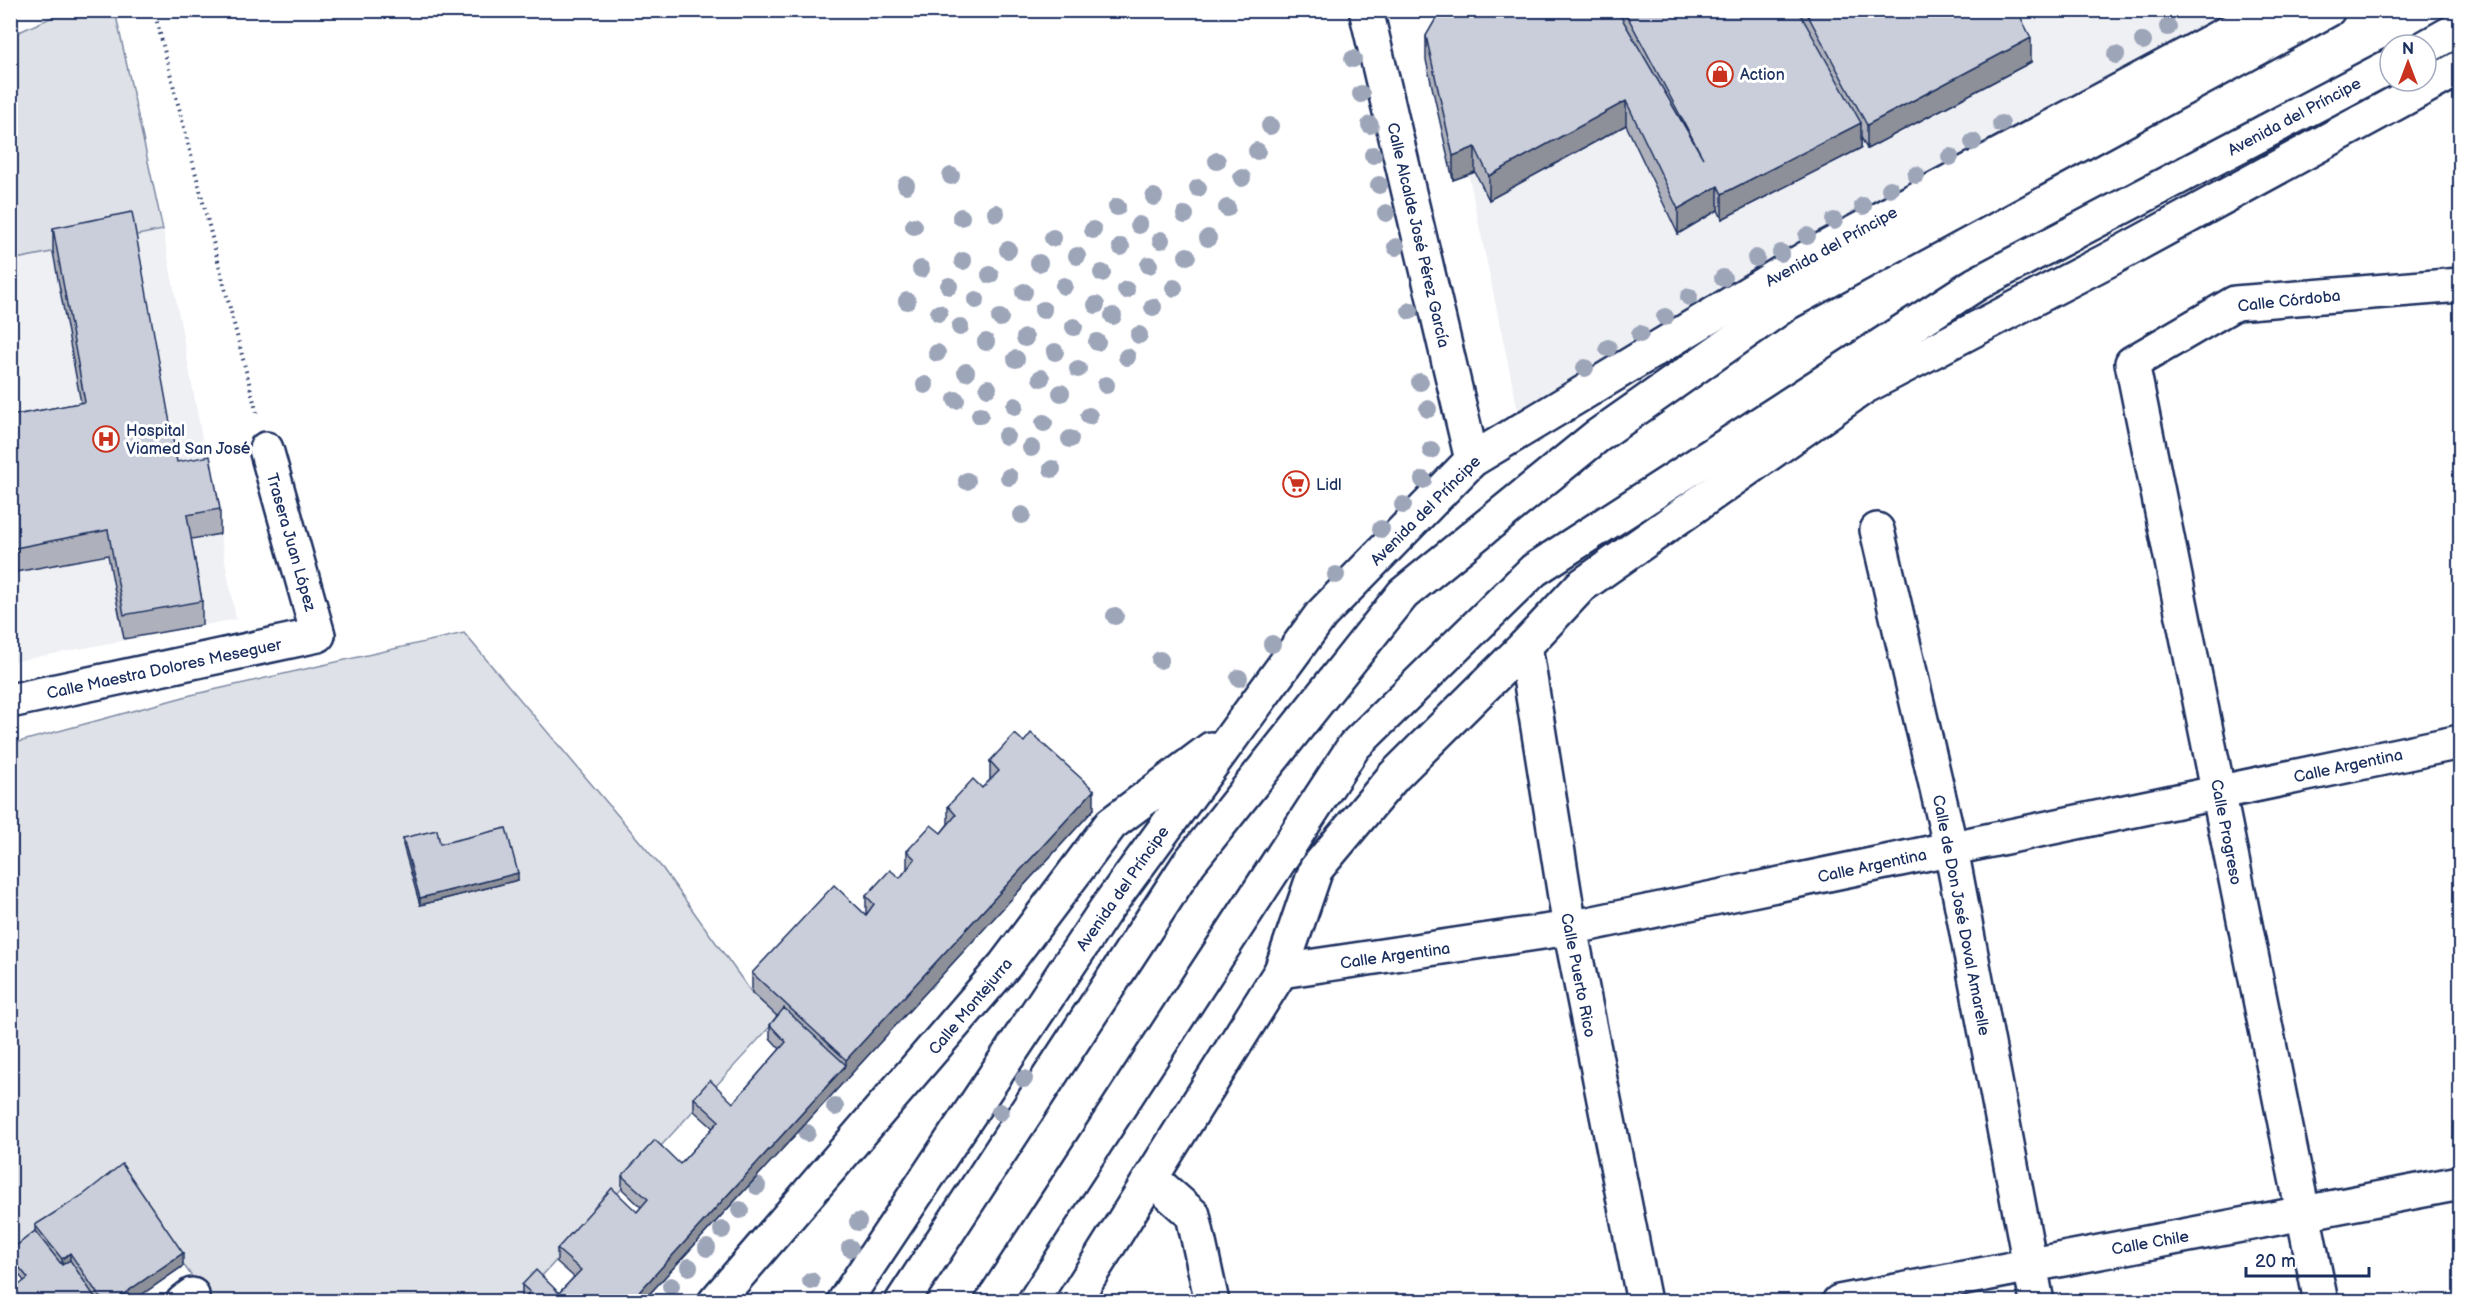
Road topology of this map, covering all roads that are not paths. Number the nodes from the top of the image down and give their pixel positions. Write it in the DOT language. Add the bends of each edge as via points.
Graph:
graph roads {
  1 [pos="1366,10"];
  2 [pos="2270,10"];
  3 [pos="2328,10"];
  4 [pos="2460,28"];
  5 [pos="2438,40"];
  6 [pos="2460,69"];
  7 [pos="2378,72"];
  8 [pos="2460,285"];
  9 [pos="2132,363"];
  10 [pos="266,449"];
  11 [pos="1472,460"];
  12 [pos="1877,530"];
  13 [pos="318,635"];
  14 [pos="1525,646"];
  15 [pos="10,701"];
  16 [pos="1239,728"];
  17 [pos="2460,742"];
  18 [pos="2219,792"];
  19 [pos="1951,849"];
  20 [pos="1569,928"];
  21 [pos="1281,972"];
  22 [pos="1151,1179"];
  23 [pos="2460,1183"];
  24 [pos="2303,1213"];
  25 [pos="2030,1264"];
  26 [pos="714,1302"];
  27 [pos="844,1302"];
  28 [pos="902,1302"];
  29 [pos="992,1302"];
  30 [pos="1073,1302"];
  31 [pos="1212,1302"];
  32 [pos="1644,1302"];
  33 [pos="1839,1302"];
  34 [pos="2037,1302"];
  35 [pos="2321,1302"];
  1 -- 11 [label="street, Calle Alcalde José Pérez García"];
  2 -- 11 [label="street, Avenida del Príncipe" via="1807,258"];
  3 -- 28 [label="street, Avenida del Príncipe" via="1787,303 1596,437 1404,594 1189,863"];
  4 -- 5 [label="street"];
  6 -- 14 [label="street" via="1864,387 1581,586"];
  7 -- 29 [label="street, Avenida del Príncipe" via="1976,284 1534,570 1354,746"];
  8 -- 9 [label="street, Calle Córdoba" via="2235,303"];
  9 -- 18 [label="street, Calle Progreso"];
  10 -- 13 [label="street, Trasera Juan López"];
  11 -- 16 [label="street, Avenida del Príncipe" via="1321,615"];
  12 -- 19 [label="street, Calle de Don José Doval Amarelle"];
  13 -- 15 [label="street, Calle Maestra Dolores Meseguer"];
  14 -- 20 [label="street, Calle Puerto Rico"];
  14 -- 21 [label="street" via="1394,776 1316,869"];
  16 -- 26 [label="street, Calle Montejurra" via="1111,824 1005,965"];
  16 -- 27 [label="street, Avenida del Príncipe" via="1106,909"];
  17 -- 18 [label="street, Calle Argentina"];
  18 -- 19 [label="street, Calle Argentina"];
  18 -- 24 [label="street, Calle Progreso"];
  19 -- 20 [label="street, Calle Argentina"];
  19 -- 25 [label="street, Calle de Don José Doval Amarelle"];
  20 -- 21 [label="street, Calle Argentina"];
  20 -- 32 [label="street, Calle Puerto Rico"];
  21 -- 22 [label="street"];
  22 -- 30 [label="street"];
  22 -- 31 [label="street" via="1193,1215"];
  23 -- 24 [label="street, Calle Chile"];
  24 -- 25 [label="street, Calle Chile"];
  24 -- 35 [label="street, Calle Progreso"];
  25 -- 33 [label="street, Calle Chile"];
  25 -- 34 [label="street, Calle de Don José Doval Amarelle"];
}
